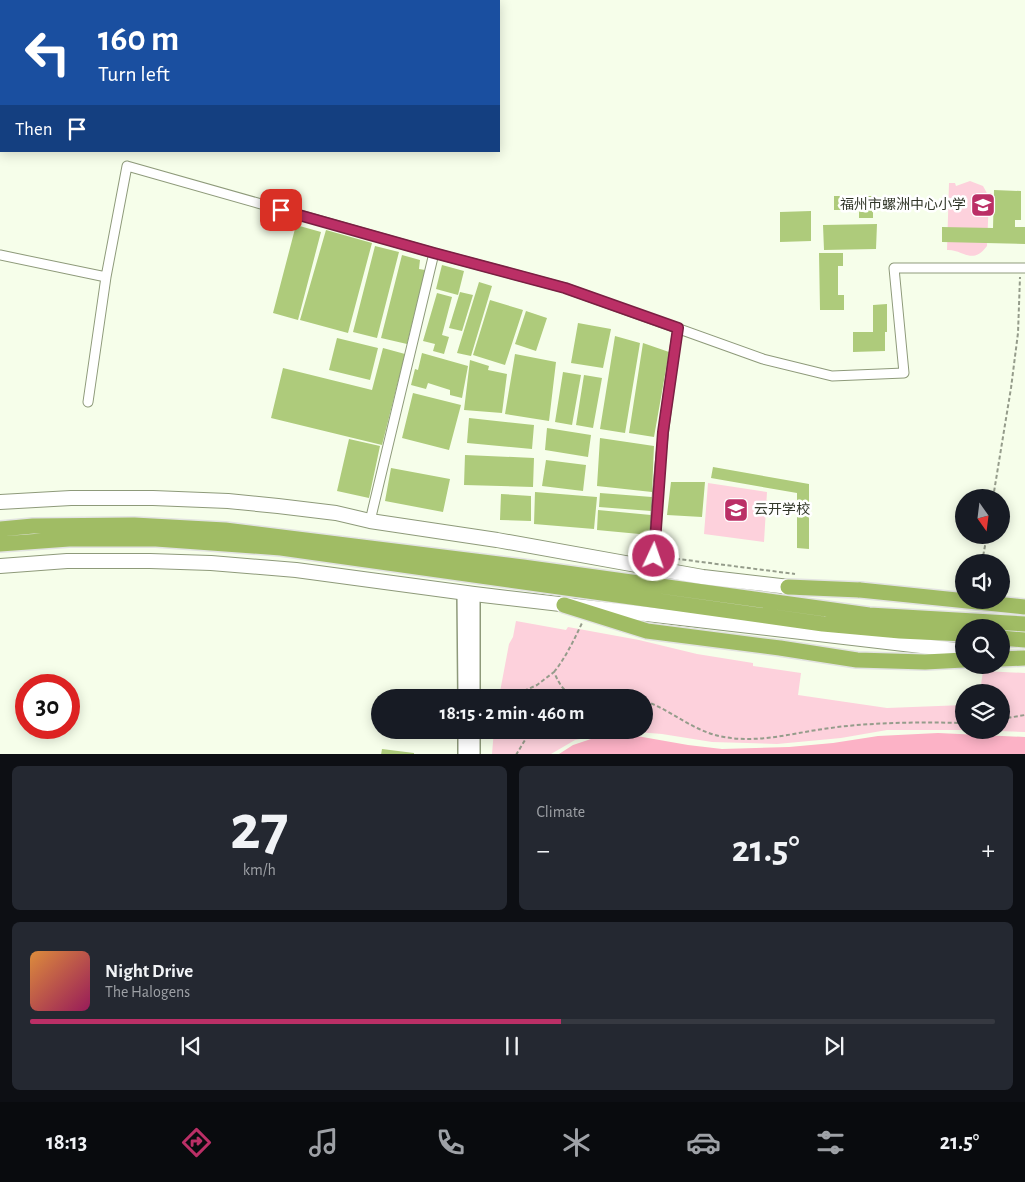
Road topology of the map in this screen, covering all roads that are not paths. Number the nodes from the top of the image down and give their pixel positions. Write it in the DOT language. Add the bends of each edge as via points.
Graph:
graph roads {
  1 [pos="434,253"];
  2 [pos="0,255"];
  3 [pos="1022,268"];
  4 [pos="106,278"];
  5 [pos="678,328"];
  6 [pos="88,402"];
  7 [pos="0,502"];
  8 [pos="370,521"];
  9 [pos="0,529"];
  10 [pos="70,532"];
  11 [pos="0,544"];
  12 [pos="654,556"];
  13 [pos="0,566"];
  14 [pos="788,587"];
  15 [pos="468,594"];
  16 [pos="564,605"];
  17 [pos="1025,608"];
  18 [pos="1025,624"];
  19 [pos="955,634"];
  20 [pos="1010,639"];
  21 [pos="1025,640"];
  22 [pos="955,650"];
  23 [pos="1010,658"];
  24 [pos="1025,659"];
  25 [pos="955,660"];
  26 [pos="471,689"];
  27 [pos="464,739"];
  28 [pos="474,739"];
  29 [pos="464,754"];
  30 [pos="474,754"];
  1 -- 4 [label="street" via="127,166"];
  1 -- 5 [label="street" via="565,288"];
  1 -- 8 [label="street"];
  2 -- 4 [label="street"];
  3 -- 5 [label="street" via="894,268 904,373 832,376 763,359"];
  4 -- 6 [label="street"];
  5 -- 12 [label="street" via="662,438"];
  7 -- 8 [label="main road" via="179,498 336,513"];
  8 -- 14 [label="main road" via="703,577"];
  9 -- 10 [label="highway"];
  10 -- 11 [label="highway"];
  10 -- 18 [label="highway" via="134,524 225,530 869,615"];
  10 -- 19 [label="highway" via="282,548 823,624"];
  13 -- 15 [label="main road" via="92,560 211,563 321,572"];
  14 -- 17 [label="highway, bridge" via="860,590"];
  14 -- 17 [label="main road" via="868,598"];
  15 -- 16 [label="main road"];
  15 -- 26 [label="street"];
  16 -- 22 [label="main road"];
  16 -- 25 [label="highway" via="647,631 857,660"];
  20 -- 21 [label="highway"];
  23 -- 24 [label="highway, bridge"];
  27 -- 29 [label="street"];
  28 -- 30 [label="street"];
}
